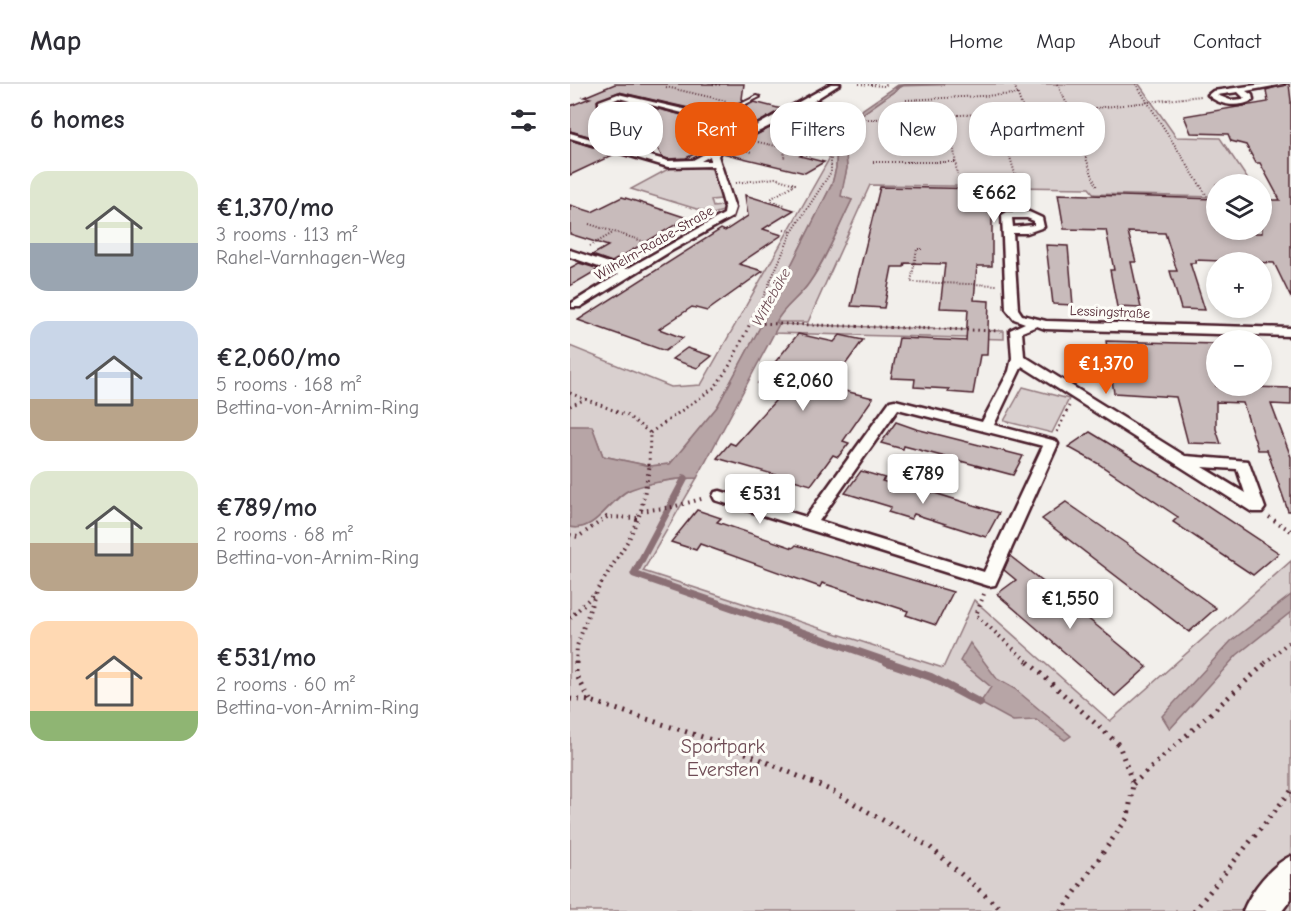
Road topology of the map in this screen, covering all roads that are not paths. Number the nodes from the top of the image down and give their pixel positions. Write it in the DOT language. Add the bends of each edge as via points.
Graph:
graph roads {
  1 [pos="836,84"];
  2 [pos="1280,84"];
  3 [pos="1240,90"];
  4 [pos="758,97"];
  5 [pos="811,101"];
  6 [pos="747,102"];
  7 [pos="815,102"];
  8 [pos="758,128"];
  9 [pos="570,135"];
  10 [pos="704,156"];
  11 [pos="714,156"];
  12 [pos="694,162"];
  13 [pos="716,162"];
  14 [pos="1008,230"];
  15 [pos="572,254"];
  16 [pos="627,273"];
  17 [pos="576,305"];
  18 [pos="1035,323"];
  19 [pos="1291,332"];
  20 [pos="1018,358"];
  21 [pos="986,427"];
  22 [pos="1182,461"];
  23 [pos="720,496"];
  24 [pos="809,524"];
  25 [pos="1291,873"];
  26 [pos="1260,911"];
  1 -- 5 [label="street"];
  2 -- 3 [label="street"];
  3 -- 3 [label="street" via="1249,100 1228,102 1212,95"];
  4 -- 6 [label="lane"];
  5 -- 7 [label="lane"];
  5 -- 8 [label="street"];
  9 -- 12 [label="street" via="668,164"];
  10 -- 12 [label="street"];
  11 -- 13 [label="street, Wilhelm-Raabe-Straße"];
  12 -- 13 [label="street"];
  13 -- 16 [label="street, Wilhelm-Raabe-Straße" via="729,215"];
  14 -- 18 [label="street, Lessingstraße" via="1011,309 1018,317"];
  15 -- 16 [label="street"];
  16 -- 17 [label="street, Wilhelm-Raabe-Straße"];
  18 -- 19 [label="street, Lessingstraße"];
  18 -- 20 [label="street" via="1016,330"];
  20 -- 21 [label="street"];
  20 -- 22 [label="street"];
  21 -- 24 [label="street" via="896,404"];
  21 -- 24 [label="street" via="1051,444 989,580"];
  22 -- 22 [label="street" via="1243,464 1257,508"];
  23 -- 24 [label="street"];
  25 -- 26 [label="street"];
}
